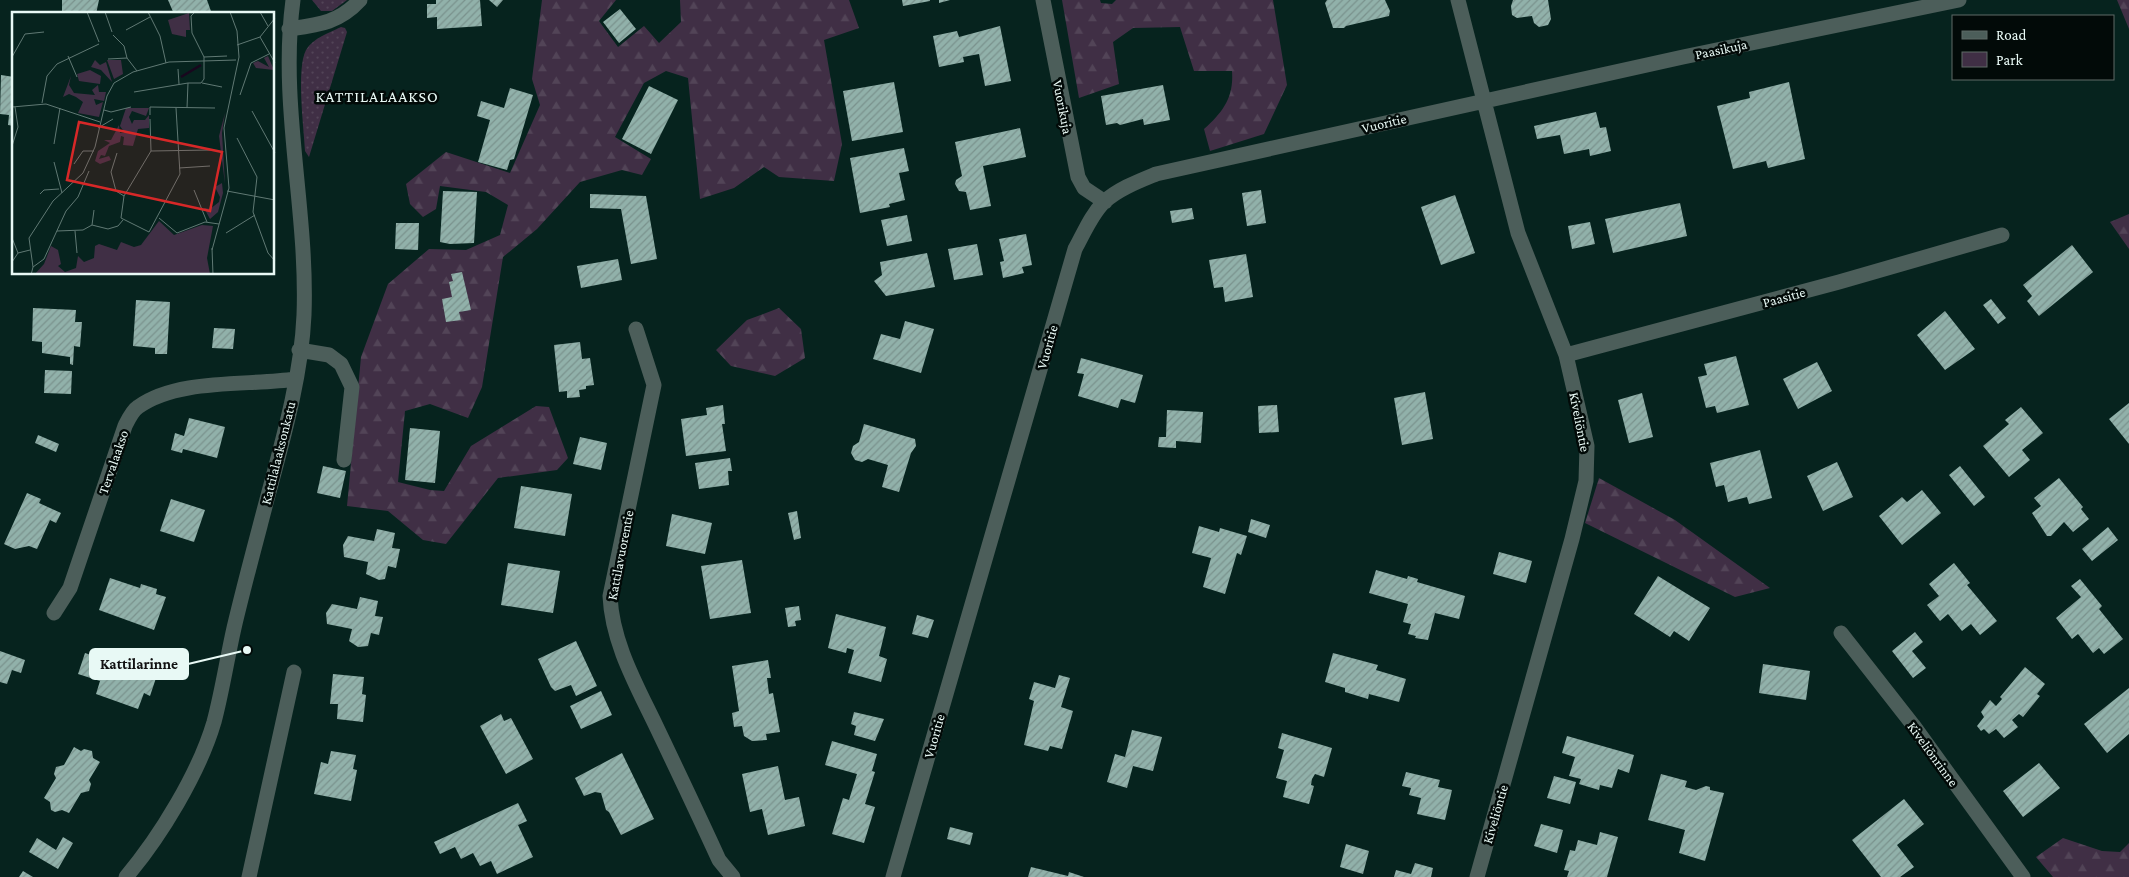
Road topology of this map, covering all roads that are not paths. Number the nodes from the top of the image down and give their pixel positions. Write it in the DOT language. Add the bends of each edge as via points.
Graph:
graph roads {
  1 [pos="293,0"];
  2 [pos="360,0"];
  3 [pos="1043,0"];
  4 [pos="1458,0"];
  5 [pos="1960,0"];
  6 [pos="290,29"];
  7 [pos="1484,101"];
  8 [pos="1105,202"];
  9 [pos="2002,235"];
  10 [pos="636,329"];
  11 [pos="300,350"];
  12 [pos="1566,355"];
  13 [pos="296,379"];
  14 [pos="344,460"];
  15 [pos="54,613"];
  16 [pos="1841,633"];
  17 [pos="294,672"];
  18 [pos="126,877"];
  19 [pos="249,877"];
  20 [pos="733,877"];
  21 [pos="893,877"];
  22 [pos="1477,877"];
  23 [pos="2023,877"];
  1 -- 6 [label="street, Kattilalaaksonkatu"];
  2 -- 6 [label="street" via="342,17"];
  3 -- 8 [label="street, Vuorikuja" via="1078,177 1084,188"];
  4 -- 7 [label="street, Kiveliöntie"];
  5 -- 7 [label="street, Paasikuja"];
  6 -- 11 [label="street, Kattilalaaksonkatu" via="288,83 304,260 304,317"];
  7 -- 8 [label="street, Vuoritie" via="1156,174"];
  7 -- 12 [label="street, Kiveliöntie" via="1518,234"];
  8 -- 21 [label="street, Vuoritie" via="1075,249"];
  9 -- 12 [label="street, Paasitie"];
  10 -- 20 [label="street, Kattilavuorentie" via="654,385 610,596 611,620 643,698 715,851"];
  11 -- 13 [label="street, Kattilalaaksonkatu"];
  11 -- 14 [label="street" via="330,355 341,364 352,387"];
  12 -- 22 [label="street, Kiveliöntie" via="1587,446 1586,481"];
  13 -- 15 [label="street, Tervalaakso" via="265,384 234,382 172,392 136,408 124,426 70,588"];
  13 -- 18 [label="street, Kattilalaaksonkatu" via="213,724 191,779 141,859"];
  16 -- 23 [label="street, Kiveliönrinne" via="1913,725"];
  17 -- 19 [label="street"];
}
